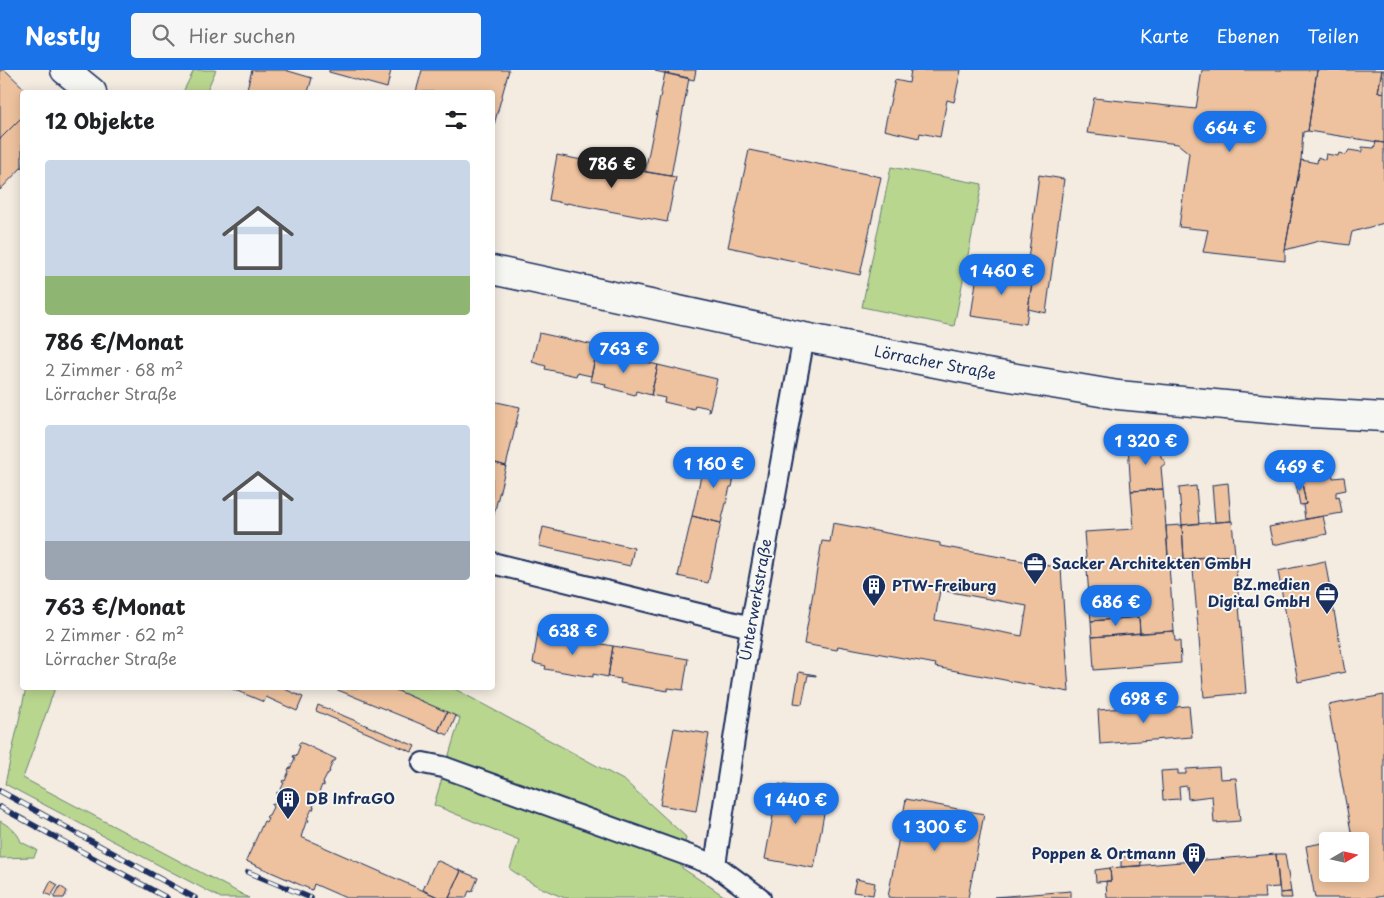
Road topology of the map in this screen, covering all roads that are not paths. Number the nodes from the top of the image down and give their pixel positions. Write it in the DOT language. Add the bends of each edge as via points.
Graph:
graph roads {
  1 [pos="65,70"];
  2 [pos="90,90"];
  3 [pos="495,271"];
  4 [pos="804,337"];
  5 [pos="1384,417"];
  6 [pos="495,564"];
  7 [pos="751,627"];
  8 [pos="423,763"];
  9 [pos="715,865"];
  10 [pos="760,898"];
  1 -- 2 [label="street"];
  3 -- 4 [label="street, Lörracher Straße"];
  4 -- 5 [label="street, Lörracher Straße" via="1118,395"];
  4 -- 7 [label="street, Unterwerkstraße"];
  6 -- 7 [label="street"];
  7 -- 9 [label="street, Unterwerkstraße"];
  8 -- 9 [label="street" via="443,767"];
  9 -- 10 [label="street"];
}
